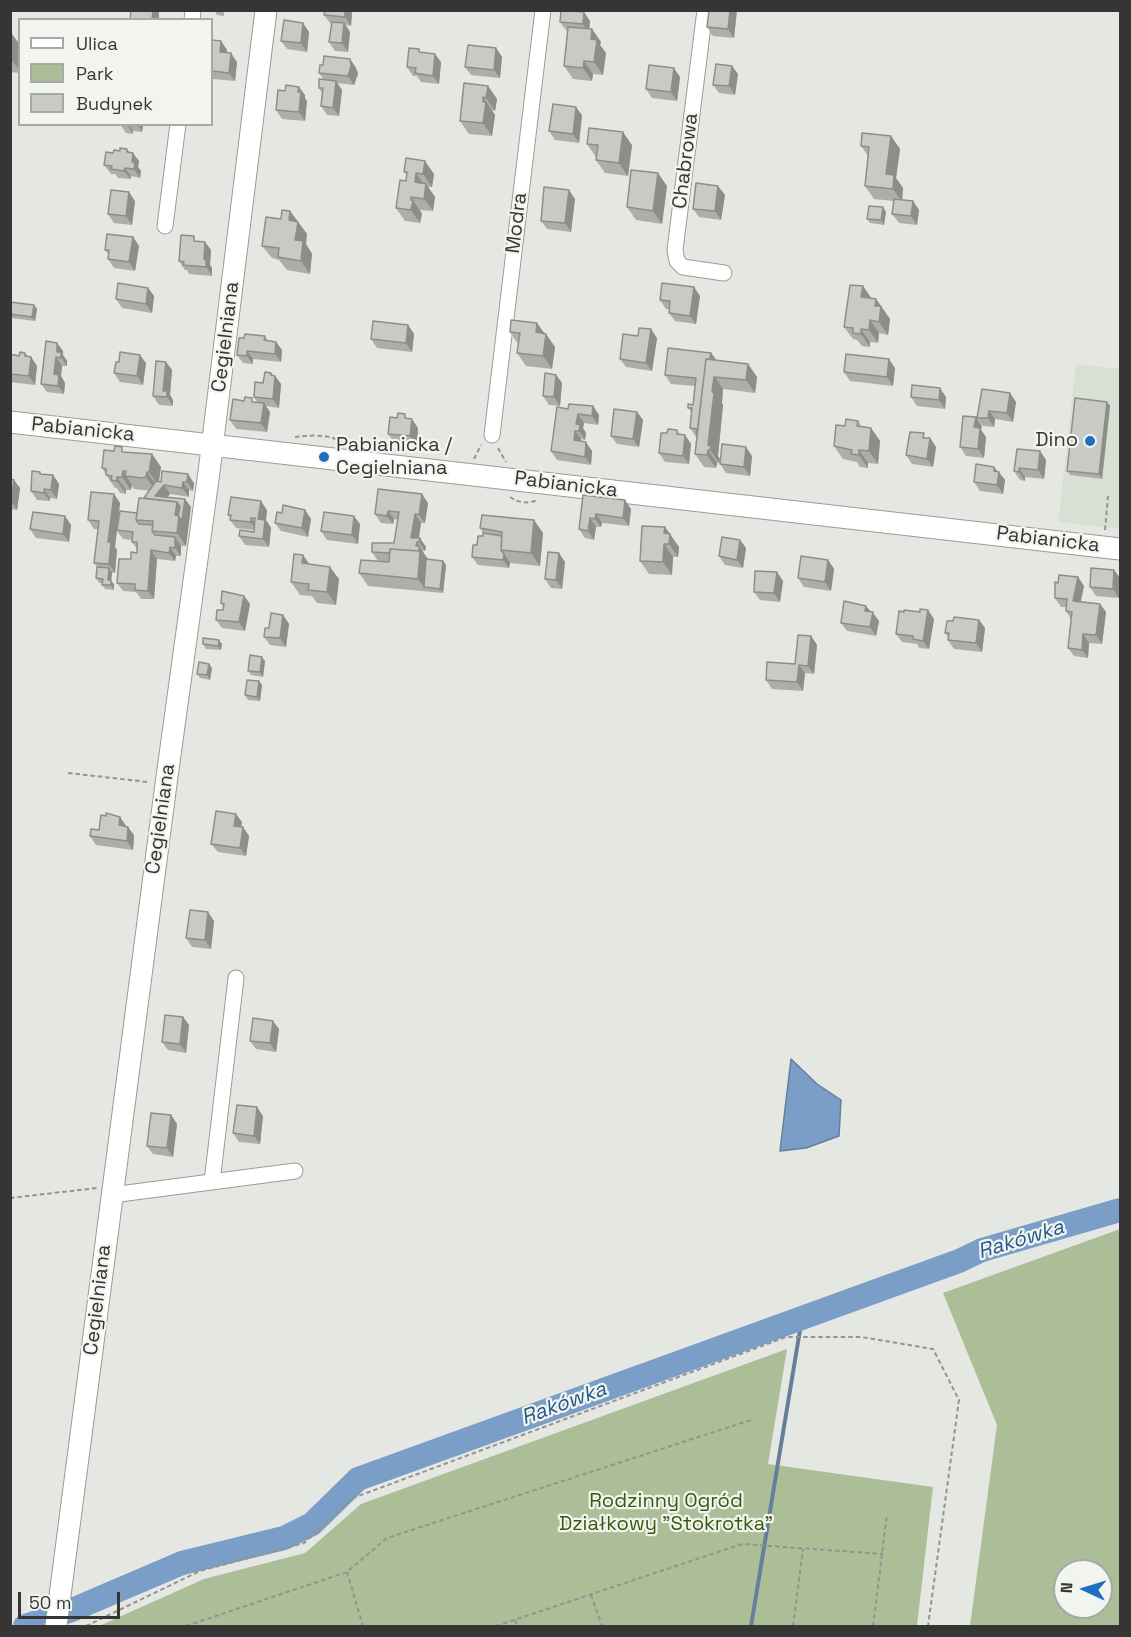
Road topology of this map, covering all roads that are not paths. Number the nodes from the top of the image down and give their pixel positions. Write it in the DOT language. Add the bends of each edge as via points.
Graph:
graph roads {
  1 [pos="266,10"];
  2 [pos="543,10"];
  3 [pos="705,10"];
  4 [pos="178,126"];
  5 [pos="165,226"];
  6 [pos="724,273"];
  7 [pos="10,422"];
  8 [pos="492,435"];
  9 [pos="212,445"];
  10 [pos="1120,549"];
  11 [pos="236,978"];
  12 [pos="295,1172"];
  13 [pos="212,1182"];
  14 [pos="113,1190"];
  15 [pos="56,1626"];
  1 -- 9 [label="street, Cegielniana"];
  2 -- 8 [label="street, Modra"];
  3 -- 6 [label="street, Chabrowa" via="675,250 683,267"];
  4 -- 5 [label="street"];
  7 -- 9 [label="street, Pabianicka"];
  9 -- 10 [label="street, Pabianicka"];
  9 -- 14 [label="street, Cegielniana"];
  11 -- 13 [label="street"];
  12 -- 13 [label="street"];
  13 -- 14 [label="street"];
  14 -- 15 [label="street, Cegielniana"];
}
